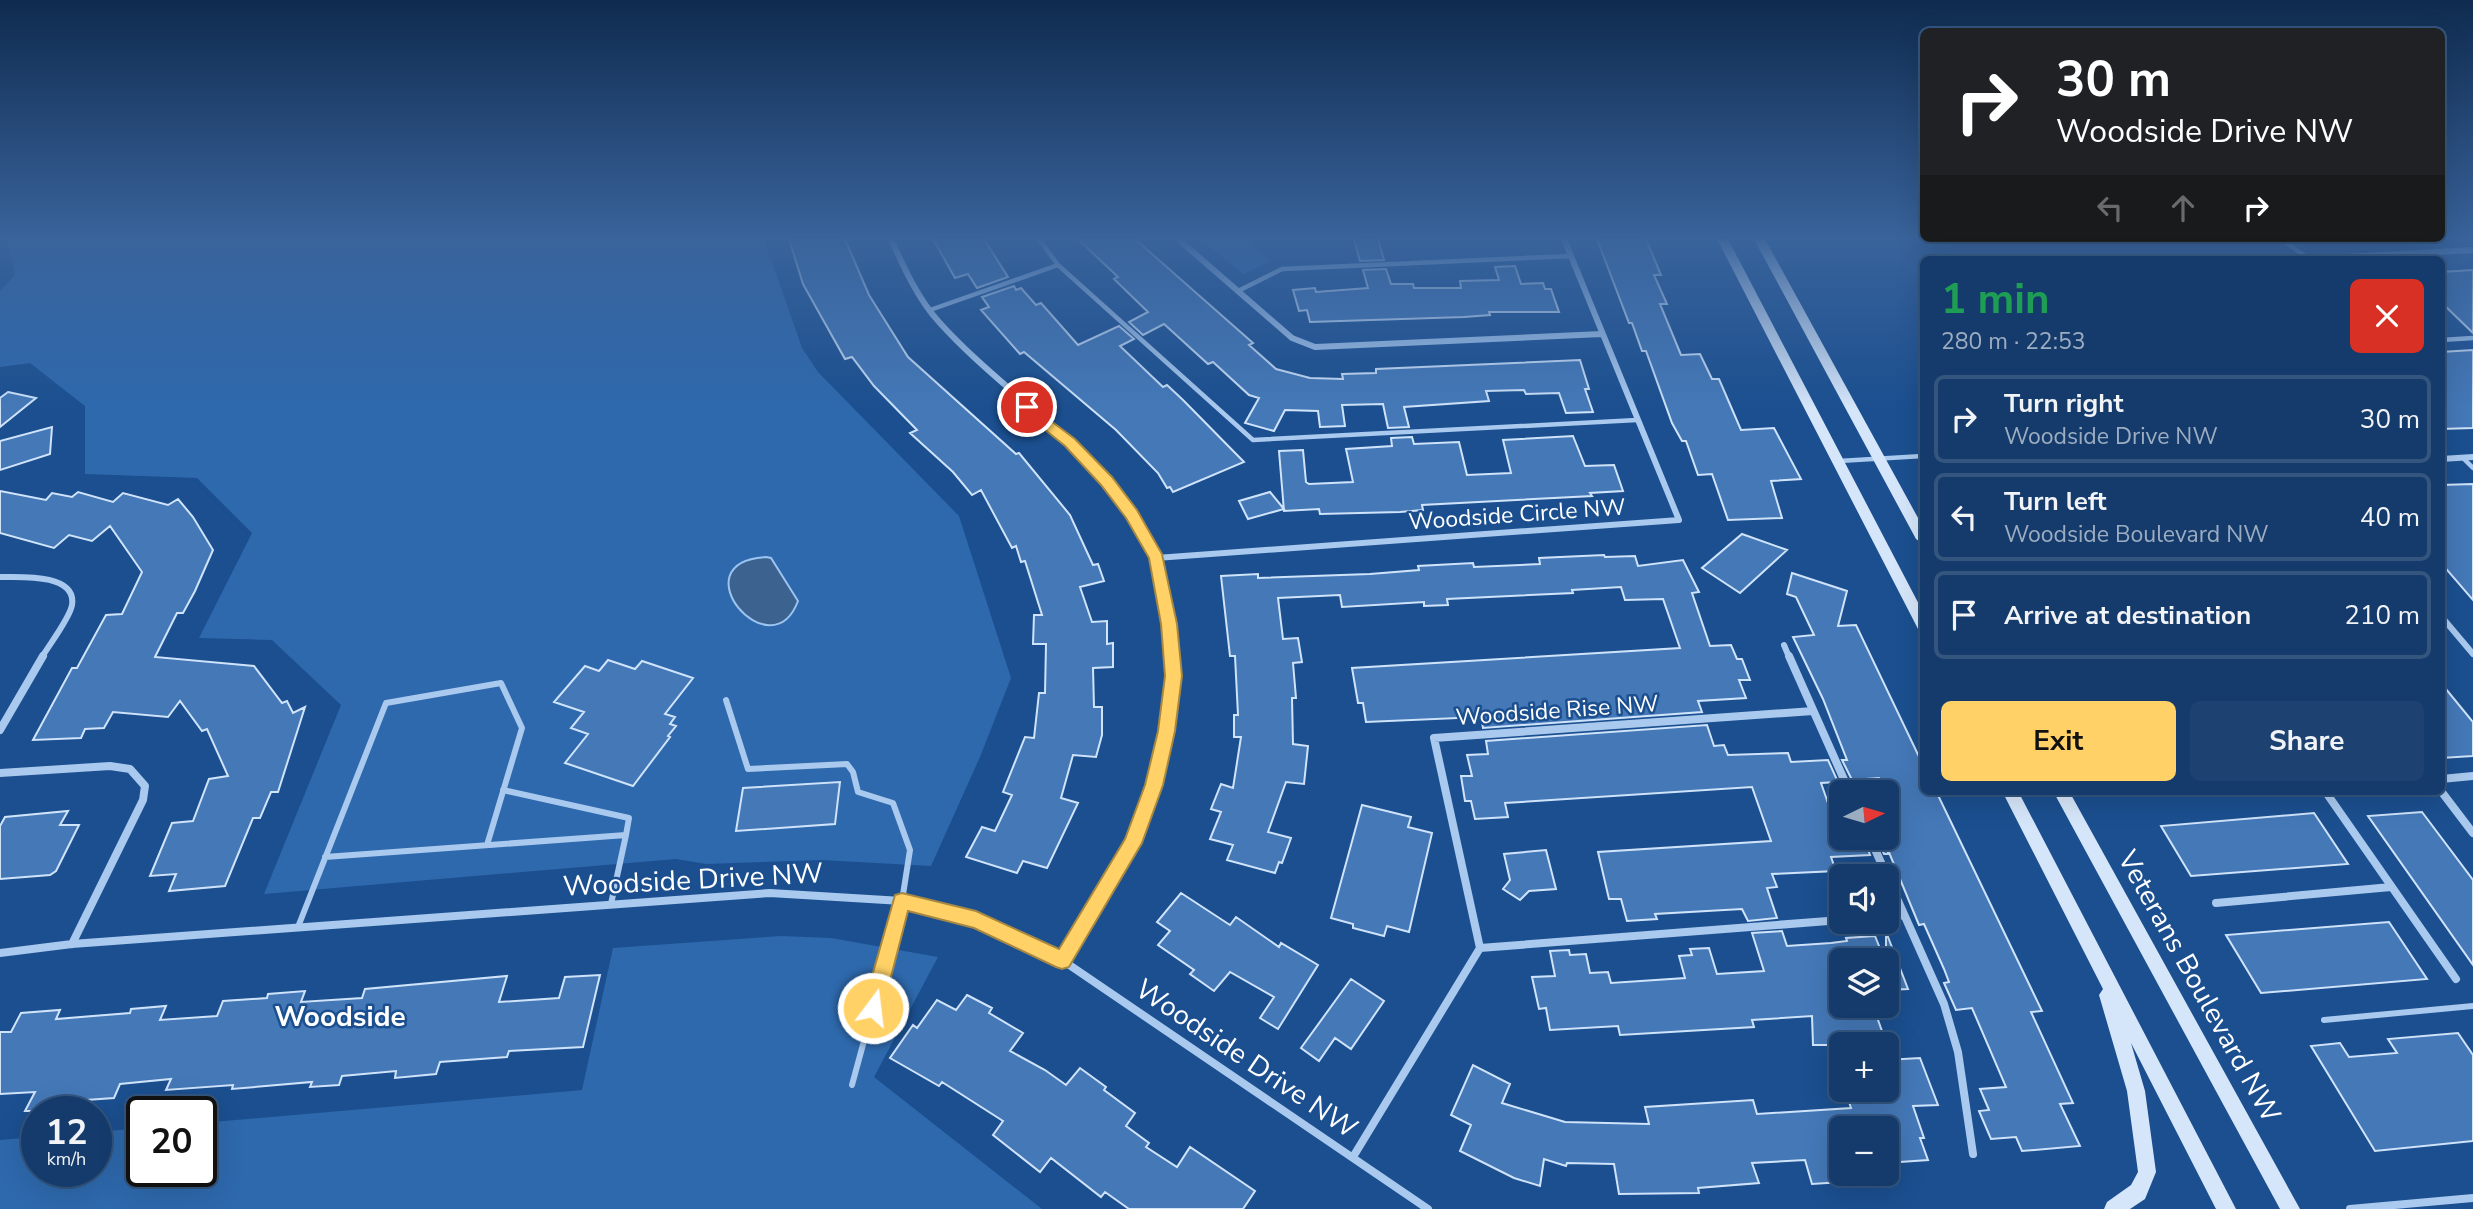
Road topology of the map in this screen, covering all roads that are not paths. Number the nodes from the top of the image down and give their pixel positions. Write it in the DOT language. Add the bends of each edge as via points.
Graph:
graph roads {
  1 [pos="921,295"];
  2 [pos="971,295"];
  3 [pos="1092,295"];
  4 [pos="1243,295"];
  5 [pos="1587,295"];
  6 [pos="1751,295"];
  7 [pos="1790,295"];
  8 [pos="930,310"];
  9 [pos="1602,334"];
  10 [pos="2473,338"];
  11 [pos="2445,340"];
  12 [pos="1637,420"];
  13 [pos="1920,456"];
  14 [pos="2473,457"];
  15 [pos="1879,458"];
  16 [pos="2463,458"];
  17 [pos="2445,459"];
  18 [pos="1838,461"];
  19 [pos="2473,468"];
  20 [pos="1920,533"];
  21 [pos="1156,558"];
  22 [pos="0,577"];
  23 [pos="1920,619"];
  24 [pos="2445,621"];
  25 [pos="1784,645"];
  26 [pos="2473,654"];
  27 [pos="726,700"];
  28 [pos="1813,711"];
  29 [pos="0,730"];
  30 [pos="0,774"];
  31 [pos="2473,776"];
  32 [pos="2445,779"];
  33 [pos="1844,780"];
  34 [pos="503,790"];
  35 [pos="2012,795"];
  36 [pos="2063,795"];
  37 [pos="2328,795"];
  38 [pos="2444,795"];
  39 [pos="2473,833"];
  40 [pos="626,835"];
  41 [pos="487,845"];
  42 [pos="1875,850"];
  43 [pos="326,857"];
  44 [pos="2391,887"];
  45 [pos="902,901"];
  46 [pos="2216,903"];
  47 [pos="611,904"];
  48 [pos="1899,915"];
  49 [pos="1904,915"];
  50 [pos="1829,921"];
  51 [pos="298,927"];
  52 [pos="72,944"];
  53 [pos="1480,948"];
  54 [pos="0,953"];
  55 [pos="1062,960"];
  56 [pos="2097,960"];
  57 [pos="2456,979"];
  58 [pos="2473,1006"];
  59 [pos="2324,1020"];
  60 [pos="852,1085"];
  61 [pos="1973,1154"];
  62 [pos="1353,1157"];
  63 [pos="2473,1198"];
  64 [pos="1428,1209"];
  65 [pos="2114,1209"];
  66 [pos="2226,1209"];
  67 [pos="2290,1209"];
  68 [pos="2350,1209"];
  1 -- 8 [label="street"];
  2 -- 8 [label="lane"];
  3 -- 12 [label="lane" via="1253,440"];
  4 -- 9 [label="street" via="1292,338 1315,347"];
  5 -- 9 [label="street, Woodside Circle NW"];
  6 -- 18 [label="main road"];
  7 -- 15 [label="main road"];
  8 -- 21 [label="street" via="981,365 1107,481"];
  9 -- 12 [label="street, Woodside Circle NW"];
  10 -- 11 [label="lane"];
  12 -- 21 [label="street, Woodside Circle NW" via="1679,520"];
  13 -- 15 [label="lane"];
  14 -- 16 [label="street"];
  15 -- 18 [label="lane"];
  15 -- 20 [label="main road"];
  16 -- 17 [label="street"];
  16 -- 19 [label="lane"];
  18 -- 23 [label="main road"];
  21 -- 55 [label="street" via="1173,676 1167,731 1154,785 1132,843"];
  22 -- 29 [label="street" via="61,582 73,596 72,607"];
  24 -- 26 [label="street"];
  25 -- 28 [label="street"];
  27 -- 45 [label="lane" via="748,769 847,764 858,792 893,803 910,850"];
  28 -- 33 [label="street"];
  28 -- 53 [label="street, Woodside Rise NW" via="1434,738"];
  30 -- 52 [label="street" via="110,766 130,769 145,786 143,800"];
  31 -- 32 [label="street"];
  34 -- 40 [label="lane" via="629,818"];
  34 -- 41 [label="lane"];
  34 -- 43 [label="lane" via="522,727 501,682 386,703"];
  35 -- 56 [label="main road"];
  36 -- 67 [label="main road, Veterans Boulevard NW"];
  37 -- 44 [label="street"];
  38 -- 39 [label="street"];
  40 -- 41 [label="lane"];
  40 -- 47 [label="lane"];
  41 -- 43 [label="lane"];
  42 -- 49 [label="street"];
  43 -- 51 [label="lane"];
  44 -- 46 [label="street"];
  44 -- 57 [label="street"];
  45 -- 47 [label="street, Woodside Drive NW" via="769,893"];
  45 -- 55 [label="street, Woodside Drive NW" via="976,920"];
  45 -- 60 [label="lane"];
  47 -- 51 [label="street, Woodside Drive NW"];
  48 -- 49 [label="street"];
  49 -- 61 [label="street" via="1944,1004 1958,1052"];
  50 -- 53 [label="street"];
  51 -- 52 [label="street, Woodside Drive NW"];
  52 -- 54 [label="street, Woodside Drive NW"];
  53 -- 62 [label="street"];
  55 -- 62 [label="street, Woodside Drive NW"];
  56 -- 65 [label="main road" via="2136,1091 2147,1172 2138,1192"];
  56 -- 66 [label="main road"];
  58 -- 59 [label="lane"];
  62 -- 64 [label="street, Woodside Drive NW"];
  63 -- 68 [label="street"];
}
